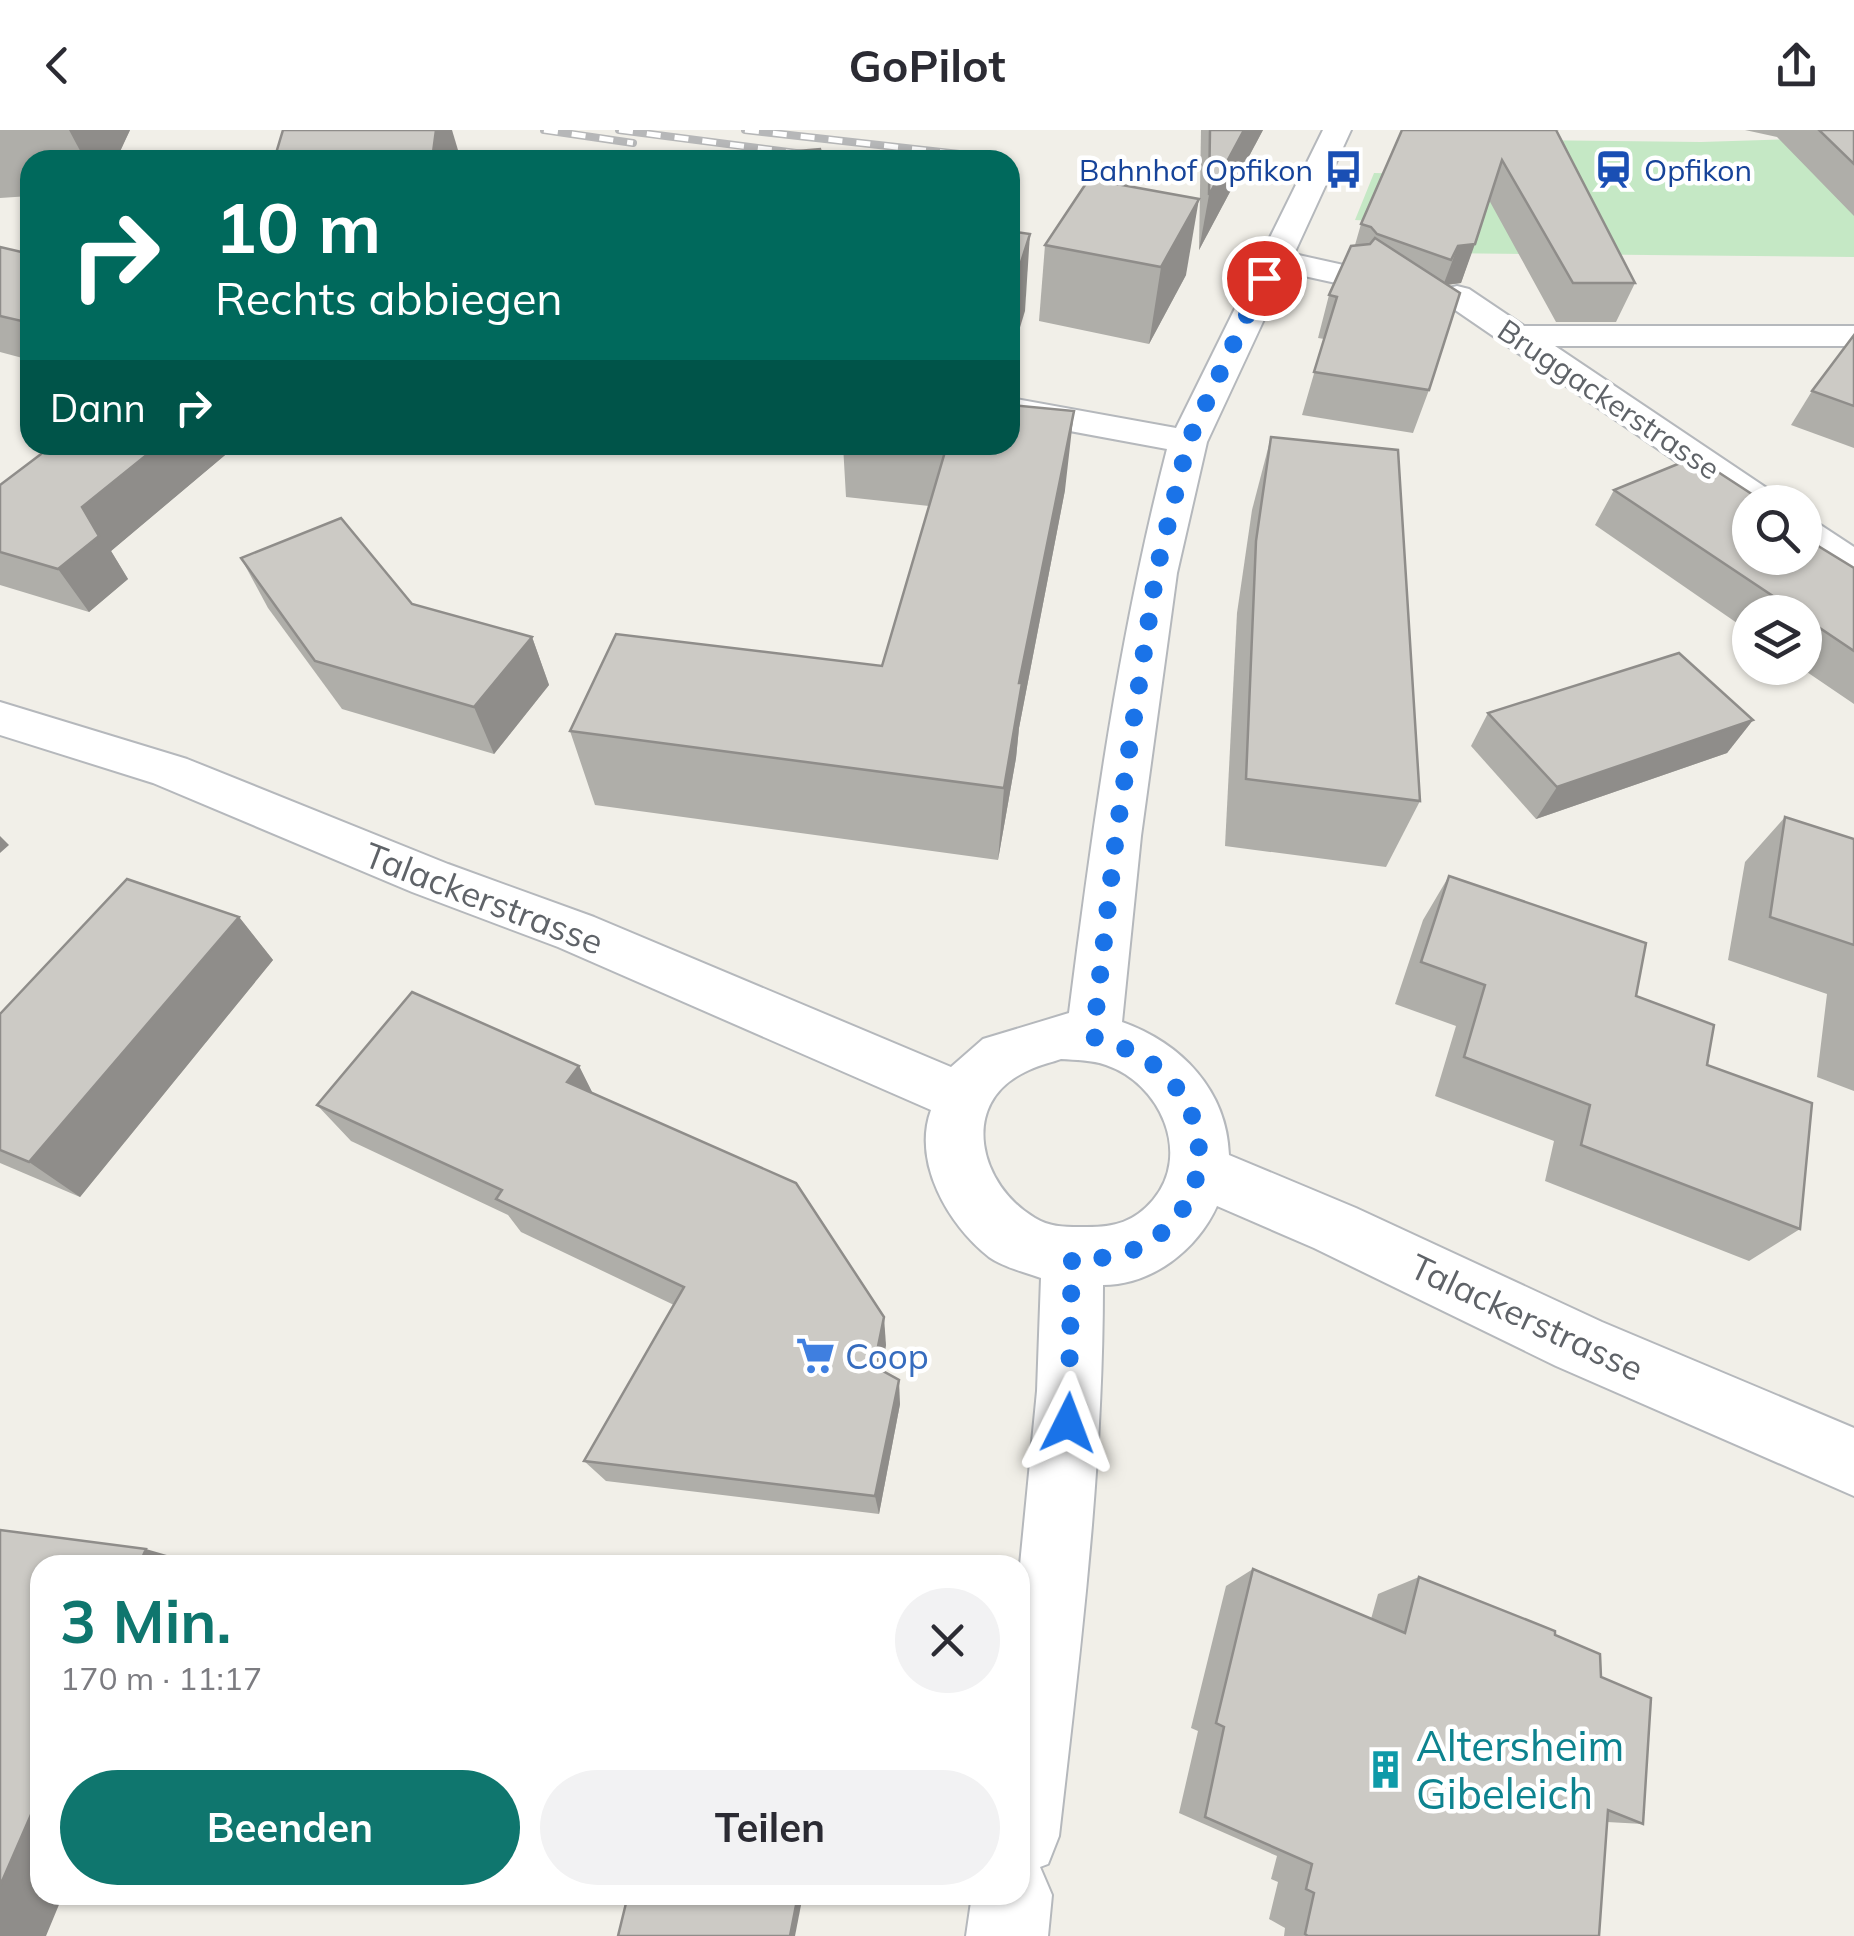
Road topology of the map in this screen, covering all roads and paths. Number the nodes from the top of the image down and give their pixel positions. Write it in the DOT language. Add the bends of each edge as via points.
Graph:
graph roads {
  1 [pos="1337,130"];
  2 [pos="1276,260"];
  3 [pos="1345,275"];
  4 [pos="1457,296"];
  5 [pos="1515,336"];
  6 [pos="1854,336"];
  7 [pos="1020,412"];
  8 [pos="1188,442"];
  9 [pos="1735,485"];
  10 [pos="1822,544"];
  11 [pos="1854,566"];
  12 [pos="0,718"];
  13 [pos="1093,1037"];
  14 [pos="961,1097"];
  15 [pos="1200,1171"];
  16 [pos="1072,1259"];
  17 [pos="1854,1462"];
  18 [pos="1030,1759"];
  19 [pos="1011,1905"];
  20 [pos="1007,1936"];
  1 -- 2 [label="street"];
  2 -- 3 [label="street"];
  2 -- 8 [label="street"];
  4 -- 5 [label="street, Bruggackerstrasse"];
  5 -- 6 [label="street"];
  5 -- 9 [label="street, Bruggackerstrasse"];
  7 -- 8 [label="street"];
  8 -- 13 [label="street" via="1156,573"];
  10 -- 11 [label="street"];
  12 -- 14 [label="street, Talackerstrasse" via="170,771 576,932"];
  13 -- 14 [label="street" via="1046,1038 1001,1053"];
  13 -- 15 [label="street" via="1131,1050 1162,1071 1186,1100 1200,1134"];
  14 -- 16 [label="street" via="952,1130 955,1165 970,1199 996,1228 1032,1249"];
  15 -- 16 [label="street" via="1187,1208 1158,1238 1118,1256"];
  15 -- 17 [label="street, Talackerstrasse"];
  16 -- 18 [label="street" via="1057,1551"];
  19 -- 20 [label="street"];
}
